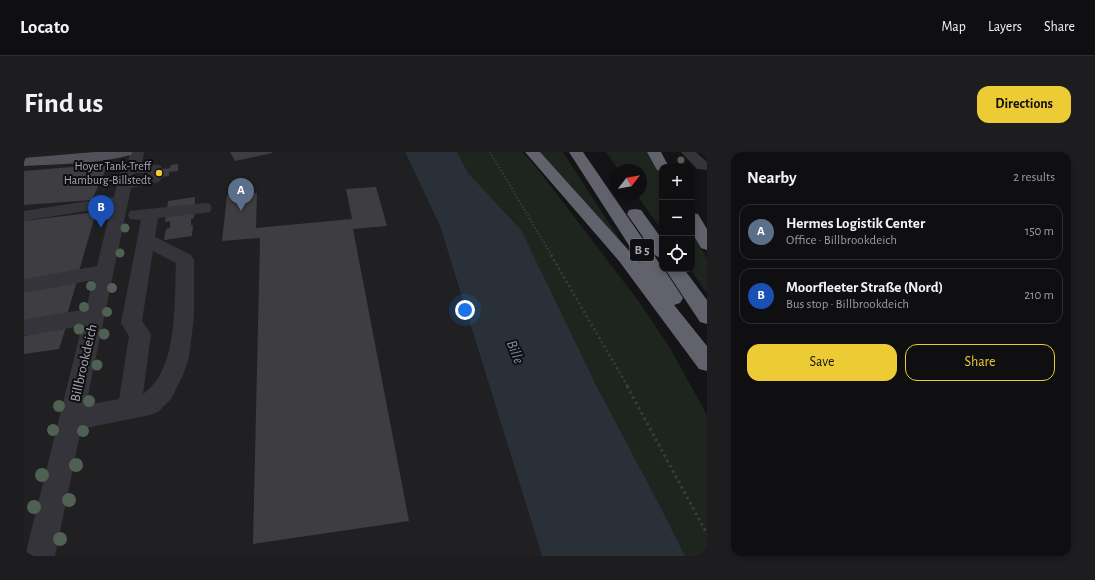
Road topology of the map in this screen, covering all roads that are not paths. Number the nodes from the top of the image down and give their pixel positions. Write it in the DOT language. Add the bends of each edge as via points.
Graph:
graph roads {
  1 [pos="60,152"];
  2 [pos="532,152"];
  3 [pos="576,152"];
  4 [pos="591,152"];
  5 [pos="654,152"];
  6 [pos="688,152"];
  7 [pos="24,155"];
  8 [pos="24,162"];
  9 [pos="660,164"];
  10 [pos="707,166"];
  11 [pos="126,173"];
  12 [pos="611,180"];
  13 [pos="625,200"];
  14 [pos="204,208"];
  15 [pos="151,213"];
  16 [pos="24,216"];
  17 [pos="695,223"];
  18 [pos="146,239"];
  19 [pos="707,244"];
  20 [pos="659,248"];
  21 [pos="105,271"];
  22 [pos="676,272"];
  23 [pos="24,286"];
  24 [pos="95,316"];
  25 [pos="707,316"];
  26 [pos="24,328"];
  27 [pos="707,349"];
  28 [pos="707,362"];
  29 [pos="176,398"];
  30 [pos="139,406"];
  31 [pos="71,420"];
  32 [pos="40,556"];
  1 -- 7 [label="main road"];
  2 -- 28 [label="highway" via="625,257"];
  3 -- 27 [label="highway, B 5"];
  4 -- 12 [label="highway"];
  5 -- 9 [label="highway"];
  6 -- 10 [label="street" via="702,166"];
  8 -- 11 [label="main road" via="99,156"];
  11 -- 15 [label="street"];
  11 -- 16 [label="street"];
  11 -- 21 [label="street, Billbrookdeich"];
  13 -- 20 [label="highway, B 5"];
  14 -- 15 [label="street"];
  15 -- 18 [label="street"];
  17 -- 19 [label="highway"];
  18 -- 30 [label="street" via="131,323 140,334"];
  18 -- 30 [label="street" via="185,260 180,353 161,394"];
  21 -- 23 [label="street"];
  21 -- 24 [label="street, Billbrookdeich"];
  22 -- 25 [label="highway"];
  24 -- 26 [label="street"];
  24 -- 31 [label="street, Billbrookdeich"];
  29 -- 30 [label="street"];
  30 -- 31 [label="street"];
  31 -- 32 [label="street, Billbrookdeich"];
}
